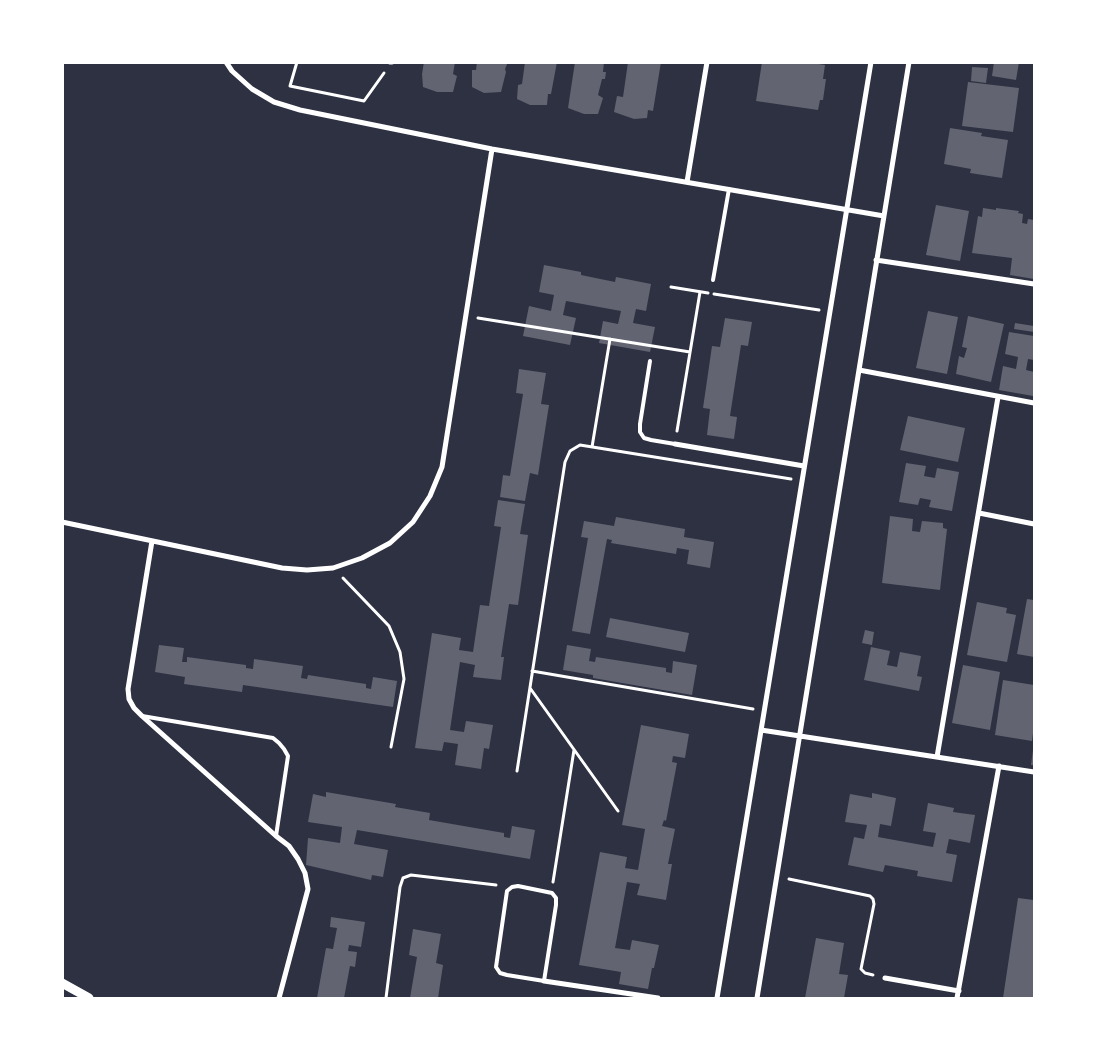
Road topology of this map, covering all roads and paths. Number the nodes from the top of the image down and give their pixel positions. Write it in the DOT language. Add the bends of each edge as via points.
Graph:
graph roads {
  1 [pos="226,62"];
  2 [pos="296,62"];
  3 [pos="707,62"];
  4 [pos="871,62"];
  5 [pos="909,62"];
  6 [pos="391,63"];
  7 [pos="492,149"];
  8 [pos="687,182"];
  9 [pos="729,189"];
  10 [pos="847,210"];
  11 [pos="884,216"];
  12 [pos="876,260"];
  13 [pos="713,280"];
  14 [pos="1034,284"];
  15 [pos="671,287"];
  16 [pos="700,292"];
  17 [pos="830,311"];
  18 [pos="465,316"];
  19 [pos="610,339"];
  20 [pos="690,352"];
  21 [pos="650,361"];
  22 [pos="858,370"];
  23 [pos="998,396"];
  24 [pos="1034,403"];
  25 [pos="675,444"];
  26 [pos="592,447"];
  27 [pos="804,466"];
  28 [pos="802,481"];
  29 [pos="979,513"];
  30 [pos="62,522"];
  31 [pos="1034,524"];
  32 [pos="152,540"];
  33 [pos="333,568"];
  34 [pos="532,671"];
  35 [pos="530,688"];
  36 [pos="764,711"];
  37 [pos="142,716"];
  38 [pos="761,730"];
  39 [pos="799,736"];
  40 [pos="391,747"];
  41 [pos="574,750"];
  42 [pos="937,757"];
  43 [pos="999,766"];
  44 [pos="517,771"];
  45 [pos="1034,772"];
  46 [pos="618,811"];
  47 [pos="276,836"];
  48 [pos="777,876"];
  49 [pos="512,887"];
  50 [pos="552,893"];
  51 [pos="885,978"];
  52 [pos="544,981"];
  53 [pos="62,983"];
  54 [pos="959,991"];
  55 [pos="89,998"];
  56 [pos="279,998"];
  57 [pos="386,998"];
  58 [pos="658,998"];
  59 [pos="717,998"];
  60 [pos="757,998"];
  61 [pos="957,998"];
  1 -- 7 [label="street" via="252,89 274,102"];
  2 -- 6 [label="path" via="290,86 364,101"];
  3 -- 8 [label="street"];
  4 -- 10 [label="street"];
  5 -- 11 [label="street"];
  7 -- 8 [label="street"];
  7 -- 18 [label="street"];
  8 -- 9 [label="street"];
  9 -- 10 [label="street"];
  9 -- 13 [label="lane"];
  10 -- 11 [label="street"];
  10 -- 17 [label="street"];
  11 -- 12 [label="street"];
  12 -- 14 [label="street"];
  12 -- 22 [label="street"];
  15 -- 16 [label="path"];
  16 -- 17 [label="path"];
  16 -- 20 [label="path"];
  17 -- 27 [label="street"];
  18 -- 19 [label="path"];
  18 -- 33 [label="street" via="442,467 430,496 413,522 390,543"];
  19 -- 20 [label="path"];
  19 -- 26 [label="path"];
  20 -- 25 [label="path"];
  21 -- 25 [label="lane" via="640,432 644,438"];
  22 -- 23 [label="street"];
  22 -- 39 [label="street"];
  23 -- 24 [label="street"];
  23 -- 29 [label="street"];
  25 -- 27 [label="street"];
  26 -- 28 [label="path"];
  26 -- 34 [label="path" via="580,445 570,451 566,462"];
  27 -- 28 [label="street"];
  28 -- 36 [label="street"];
  29 -- 31 [label="street"];
  29 -- 42 [label="street"];
  30 -- 32 [label="street"];
  32 -- 33 [label="street" via="282,568"];
  32 -- 37 [label="street" via="128,688 129,699"];
  33 -- 40 [label="path" via="389,626 400,652 404,679"];
  34 -- 35 [label="path"];
  34 -- 36 [label="path"];
  35 -- 41 [label="path"];
  35 -- 44 [label="path"];
  36 -- 38 [label="street"];
  37 -- 47 [label="street"];
  37 -- 47 [label="lane" via="273,738 279,743 288,756"];
  38 -- 39 [label="street"];
  38 -- 59 [label="street"];
  39 -- 42 [label="street"];
  39 -- 48 [label="street"];
  41 -- 46 [label="path"];
  41 -- 50 [label="path"];
  42 -- 43 [label="street"];
  43 -- 45 [label="street"];
  43 -- 54 [label="street"];
  47 -- 56 [label="street" via="298,858 308,889"];
  48 -- 51 [label="path" via="870,896 874,904 862,968 865,973"];
  48 -- 60 [label="street"];
  49 -- 50 [label="lane"];
  49 -- 52 [label="lane" via="507,891 496,967 500,973"];
  49 -- 57 [label="path" via="411,875 403,878"];
  50 -- 52 [label="lane" via="556,905"];
  51 -- 54 [label="street"];
  52 -- 58 [label="street"];
  53 -- 55 [label="street"];
  54 -- 61 [label="street"];
}
